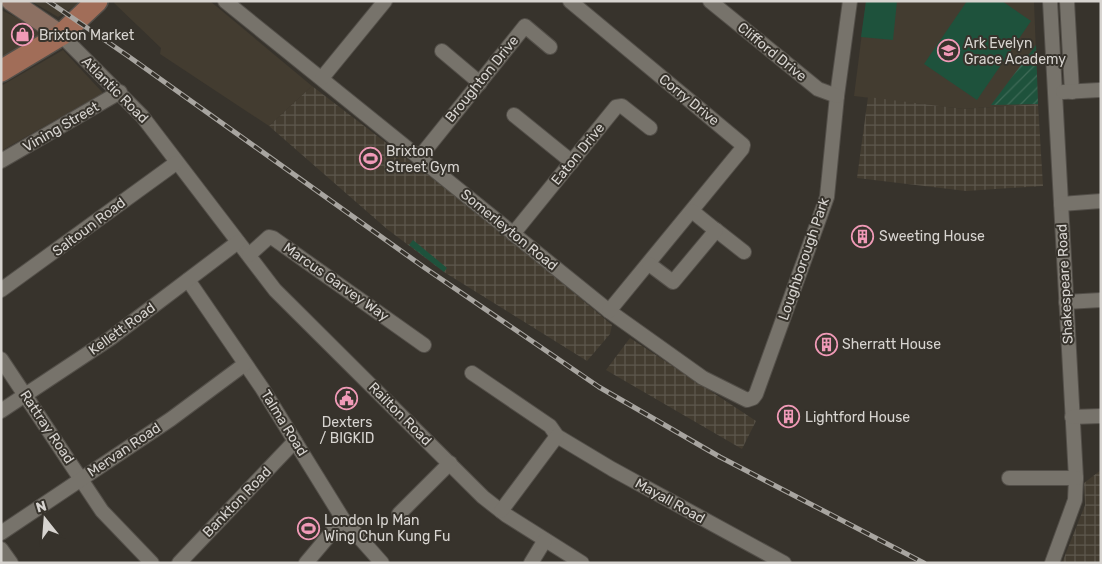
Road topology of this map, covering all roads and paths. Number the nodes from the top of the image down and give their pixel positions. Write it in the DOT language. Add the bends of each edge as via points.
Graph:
graph roads {
  1 [pos="12,1"];
  2 [pos="97,1"];
  3 [pos="225,1"];
  4 [pos="385,1"];
  5 [pos="570,1"];
  6 [pos="710,1"];
  7 [pos="850,1"];
  8 [pos="1050,1"];
  9 [pos="1067,1"];
  10 [pos="61,35"];
  11 [pos="550,47"];
  12 [pos="442,51"];
  13 [pos="1,71"];
  14 [pos="322,78"];
  15 [pos="480,83"];
  16 [pos="1099,90"];
  17 [pos="120,92"];
  18 [pos="1055,92"];
  19 [pos="1072,92"];
  20 [pos="837,96"];
  21 [pos="514,115"];
  22 [pos="650,128"];
  23 [pos="419,158"];
  24 [pos="1,161"];
  25 [pos="176,162"];
  26 [pos="572,162"];
  27 [pos="1101,202"];
  28 [pos="1061,204"];
  29 [pos="692,211"];
  30 [pos="716,230"];
  31 [pos="513,234"];
  32 [pos="238,242"];
  33 [pos="744,252"];
  34 [pos="249,256"];
  35 [pos="648,264"];
  36 [pos="188,280"];
  37 [pos="1,290"];
  38 [pos="1101,300"];
  39 [pos="1066,302"];
  40 [pos="609,311"];
  41 [pos="424,345"];
  42 [pos="1,360"];
  43 [pos="245,364"];
  44 [pos="472,373"];
  45 [pos="756,394"];
  46 [pos="25,395"];
  47 [pos="1,411"];
  48 [pos="1101,416"];
  49 [pos="1072,417"];
  50 [pos="558,436"];
  51 [pos="295,441"];
  52 [pos="450,463"];
  53 [pos="1009,478"];
  54 [pos="1076,478"];
  55 [pos="81,479"];
  56 [pos="501,511"];
  57 [pos="399,514"];
  58 [pos="344,519"];
  59 [pos="1,533"];
  60 [pos="545,540"];
  61 [pos="1,549"];
  62 [pos="10,563"];
  63 [pos="152,563"];
  64 [pos="179,563"];
  65 [pos="306,563"];
  66 [pos="382,563"];
  67 [pos="531,563"];
  68 [pos="582,563"];
  69 [pos="784,563"];
  70 [pos="1052,563"];
  1 -- 10 [label="main road, Atlantic Road"];
  2 -- 10 [label="main road"];
  3 -- 14 [label="street, Somerleyton Road"];
  4 -- 14 [label="street"];
  5 -- 29 [label="street, Corry Drive" via="743,145"];
  6 -- 20 [label="street, Clifford Drive" via="818,89"];
  7 -- 20 [label="street, Loughborough Park"];
  8 -- 18 [label="street, Shakespeare Road"];
  9 -- 19 [label="street"];
  10 -- 13 [label="main road"];
  10 -- 17 [label="street, Atlantic Road"];
  11 -- 15 [label="street, Broughton Drive" via="525,26"];
  12 -- 15 [label="street"];
  14 -- 23 [label="street, Somerleyton Road"];
  15 -- 23 [label="street, Broughton Drive"];
  16 -- 19 [label="street"];
  17 -- 24 [label="street, Vining Street"];
  17 -- 25 [label="street, Atlantic Road" via="151,126"];
  18 -- 19 [label="street"];
  18 -- 28 [label="street, Shakespeare Road"];
  20 -- 45 [label="street, Loughborough Park" via="827,198"];
  21 -- 26 [label="street"];
  22 -- 26 [label="street, Eaton Drive" via="619,105"];
  23 -- 31 [label="street, Somerleyton Road"];
  25 -- 32 [label="street, Atlantic Road"];
  25 -- 37 [label="street, Saltoun Road"];
  26 -- 31 [label="street, Eaton Drive"];
  27 -- 28 [label="street"];
  28 -- 39 [label="street, Shakespeare Road"];
  29 -- 30 [label="street"];
  29 -- 35 [label="street, Corry Drive"];
  30 -- 33 [label="street"];
  30 -- 35 [label="street" via="672,282"];
  31 -- 40 [label="street, Somerleyton Road"];
  32 -- 34 [label="street, Railton Road"];
  32 -- 36 [label="street, Kellett Road"];
  34 -- 41 [label="street, Marcus Garvey Way" via="269,237 273,238"];
  34 -- 52 [label="street, Railton Road" via="266,280 296,311"];
  35 -- 40 [label="street, Corry Drive"];
  36 -- 43 [label="street, Talma Road"];
  36 -- 46 [label="street, Kellett Road" via="111,338"];
  38 -- 39 [label="street"];
  39 -- 49 [label="street, Shakespeare Road"];
  40 -- 45 [label="street, Somerleyton Road" via="703,378 747,400"];
  42 -- 46 [label="street, Rattray Road"];
  43 -- 51 [label="street, Talma Road"];
  43 -- 55 [label="street, Mervan Road" via="171,419"];
  44 -- 50 [label="street, Mayall Road" via="550,426"];
  46 -- 47 [label="street, Kellett Road"];
  46 -- 55 [label="street, Rattray Road"];
  48 -- 49 [label="street"];
  49 -- 54 [label="street, Shakespeare Road"];
  50 -- 56 [label="street"];
  50 -- 69 [label="street, Mayall Road"];
  51 -- 58 [label="street, Talma Road"];
  51 -- 64 [label="street, Bankton Road"];
  52 -- 56 [label="street, Railton Road"];
  52 -- 57 [label="street"];
  53 -- 54 [label="street"];
  54 -- 70 [label="street, Shakespeare Road" via="1075,500"];
  55 -- 59 [label="street, Mervan Road"];
  55 -- 63 [label="street, Rattray Road" via="107,518"];
  56 -- 60 [label="street, Railton Road"];
  58 -- 65 [label="street"];
  58 -- 66 [label="street, Talma Road"];
  60 -- 67 [label="street"];
  60 -- 68 [label="street, Railton Road"];
  61 -- 62 [label="street"];
}
